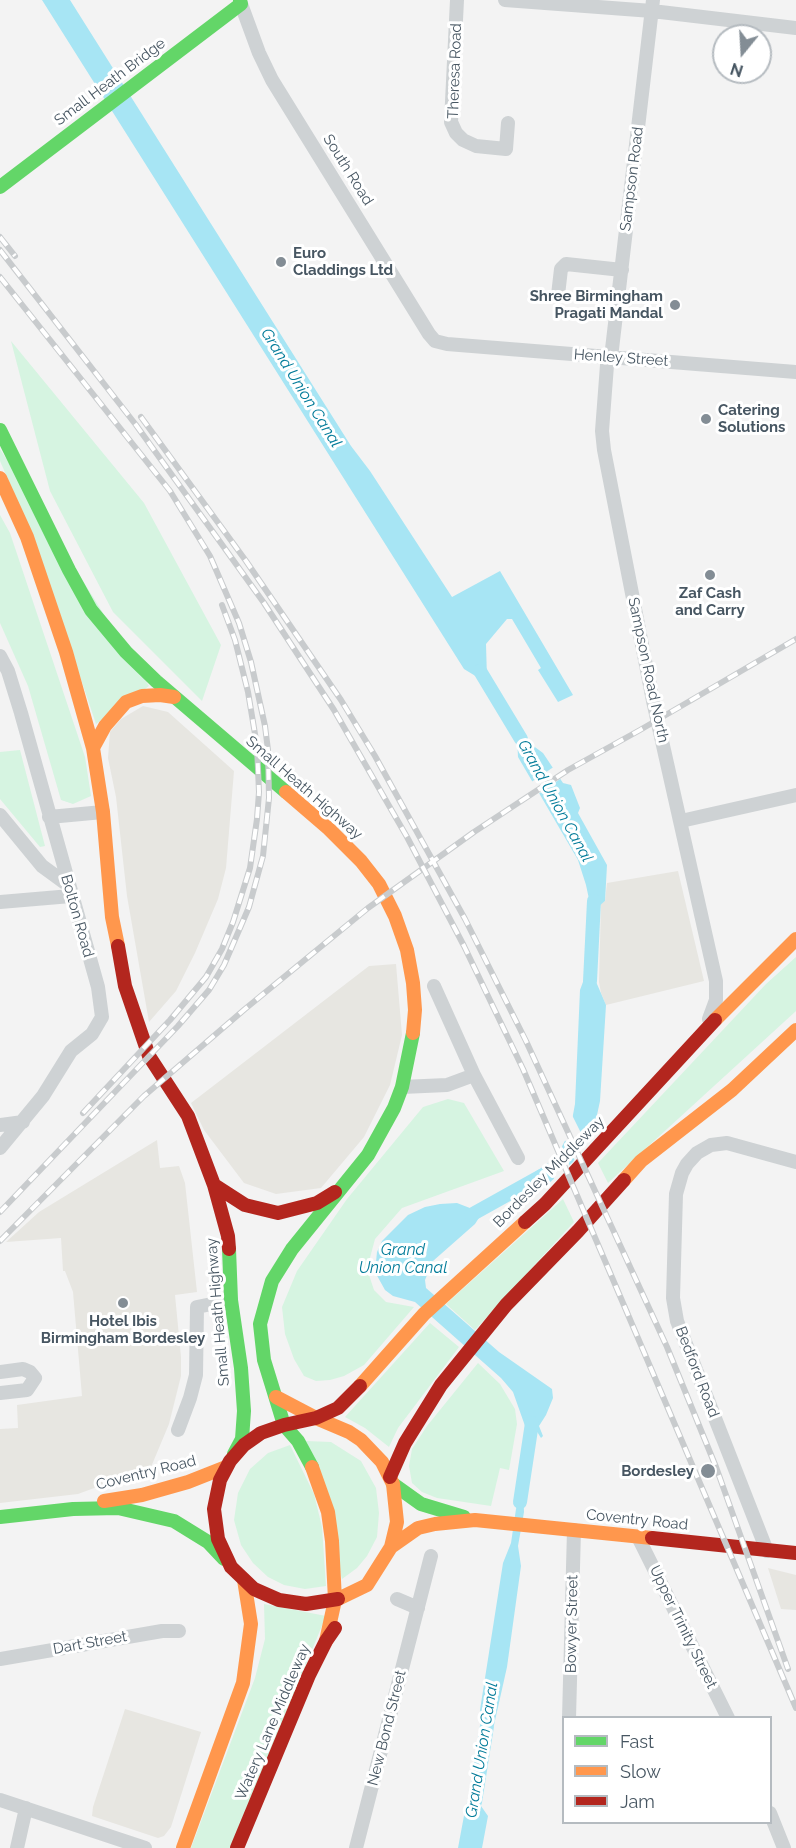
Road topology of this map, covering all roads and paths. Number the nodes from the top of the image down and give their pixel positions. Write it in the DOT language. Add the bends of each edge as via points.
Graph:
graph roads {
  1 [pos="457,0"];
  2 [pos="505,0"];
  3 [pos="241,2"];
  4 [pos="652,5"];
  5 [pos="796,28"];
  6 [pos="508,123"];
  7 [pos="0,187"];
  8 [pos="622,270"];
  9 [pos="558,295"];
  10 [pos="447,344"];
  11 [pos="609,357"];
  12 [pos="796,372"];
  13 [pos="0,430"];
  14 [pos="0,478"];
  15 [pos="0,656"];
  16 [pos="174,697"];
  17 [pos="93,748"];
  18 [pos="796,795"];
  19 [pos="103,812"];
  20 [pos="0,815"];
  21 [pos="49,817"];
  22 [pos="681,821"];
  23 [pos="70,890"];
  24 [pos="0,903"];
  25 [pos="796,939"];
  26 [pos="434,986"];
  27 [pos="796,1030"];
  28 [pos="701,1034"];
  29 [pos="474,1075"];
  30 [pos="402,1087"];
  31 [pos="23,1122"];
  32 [pos="0,1125"];
  33 [pos="0,1148"];
  34 [pos="518,1158"];
  35 [pos="796,1162"];
  36 [pos="214,1185"];
  37 [pos="342,1188"];
  38 [pos="231,1300"];
  39 [pos="0,1372"];
  40 [pos="0,1393"];
  41 [pos="276,1397"];
  42 [pos="316,1418"];
  43 [pos="284,1425"];
  44 [pos="178,1430"];
  45 [pos="228,1464"];
  46 [pos="391,1481"];
  47 [pos="73,1509"];
  48 [pos="0,1517"];
  49 [pos="475,1520"];
  50 [pos="574,1530"];
  51 [pos="638,1537"];
  52 [pos="391,1547"];
  53 [pos="767,1551"];
  54 [pos="796,1553"];
  55 [pos="431,1556"];
  56 [pos="796,1563"];
  57 [pos="231,1567"];
  58 [pos="244,1580"];
  59 [pos="367,1585"];
  60 [pos="397,1599"];
  61 [pos="335,1600"];
  62 [pos="418,1608"];
  63 [pos="179,1630"];
  64 [pos="326,1641"];
  65 [pos="0,1659"];
  66 [pos="570,1716"];
  67 [pos="727,1716"];
  68 [pos="0,1800"];
  69 [pos="26,1808"];
  70 [pos="772,1816"];
  71 [pos="17,1848"];
  72 [pos="145,1848"];
  73 [pos="183,1848"];
  74 [pos="237,1848"];
  75 [pos="356,1848"];
  76 [pos="784,1848"];
  1 -- 6 [label="street, Theresa Road" via="452,122 456,133 476,146 506,149"];
  2 -- 4 [label="street"];
  3 -- 7 [label="main road, Small Heath Bridge"];
  3 -- 10 [label="street, South Road" via="272,80 429,334 435,341"];
  4 -- 5 [label="street"];
  4 -- 8 [label="street, Sampson Road"];
  8 -- 9 [label="street" via="566,264 561,269"];
  8 -- 11 [label="street, Sampson Road"];
  10 -- 11 [label="street, Henley Street"];
  11 -- 12 [label="street, Henley Street"];
  11 -- 22 [label="street, Sampson Road North" via="602,431 604,450 653,701"];
  13 -- 16 [label="main road, Small Heath Highway" via="92,610 126,652"];
  14 -- 17 [label="main road, Small Heath Highway" via="42,579"];
  15 -- 21 [label="street, Bolton Road" via="21,713"];
  16 -- 17 [label="main road" via="142,696 126,702 105,726"];
  16 -- 30 [label="main road, Small Heath Highway" via="329,829 379,884 407,950 413,983 412,1044"];
  17 -- 19 [label="main road, Small Heath Highway"];
  18 -- 22 [label="street"];
  19 -- 21 [label="street"];
  19 -- 36 [label="main road, Small Heath Highway" via="111,917 125,986 149,1056 188,1116"];
  20 -- 23 [label="street" via="42,866"];
  21 -- 23 [label="street, Bolton Road"];
  22 -- 28 [label="street, Sampson Road North" via="716,981 713,1012"];
  23 -- 24 [label="street"];
  23 -- 31 [label="street, Bolton Road" via="98,987 102,1017 92,1034 71,1052"];
  25 -- 28 [label="main road, Bordesley Middleway"];
  26 -- 29 [label="street"];
  27 -- 46 [label="main road" via="732,1090 641,1161 506,1305 441,1385 405,1443"];
  28 -- 42 [label="main road, Bordesley Middleway" via="545,1204 424,1314 338,1408"];
  29 -- 30 [label="street" via="447,1085"];
  29 -- 34 [label="street"];
  30 -- 37 [label="main road, Small Heath Highway" via="368,1155"];
  31 -- 32 [label="street"];
  31 -- 33 [label="street, Bolton Road"];
  35 -- 53 [label="street, Bedford Road" via="727,1143 711,1145 687,1164 676,1194 673,1298 677,1321"];
  36 -- 37 [label="main road" via="245,1205 278,1213 317,1203"];
  36 -- 38 [label="main road, Small Heath Highway" via="228,1236"];
  37 -- 41 [label="main road, Small Heath Highway" via="291,1249 265,1300 260,1341"];
  38 -- 44 [label="street" via="197,1307 196,1375"];
  38 -- 45 [label="main road, Small Heath Highway" via="244,1411 242,1438"];
  39 -- 40 [label="street" via="23,1369 35,1378 27,1390"];
  41 -- 42 [label="main road"];
  41 -- 43 [label="main road, Small Heath Highway"];
  42 -- 43 [label="main road, Bordesley Middleway"];
  42 -- 46 [label="main road" via="361,1440 382,1462"];
  43 -- 45 [label="main road, Bordesley Middleway" via="253,1438"];
  43 -- 61 [label="main road" via="298,1441 328,1512"];
  45 -- 47 [label="main road, Coventry Road" via="188,1482"];
  45 -- 57 [label="main road, Small Heath Highway" via="214,1509 218,1539"];
  46 -- 49 [label="main road, Coventry Road" via="421,1504"];
  46 -- 52 [label="main road" via="397,1509"];
  47 -- 48 [label="main road, Coventry Road"];
  47 -- 57 [label="main road, Coventry Road" via="118,1508 174,1521 208,1542"];
  49 -- 50 [label="main road, Coventry Road"];
  49 -- 52 [label="main road, Coventry Road" via="418,1528"];
  50 -- 51 [label="main road, Coventry Road"];
  50 -- 66 [label="street, Bowyer Street"];
  51 -- 53 [label="main road, Coventry Road"];
  51 -- 67 [label="street, Upper Trinity Street"];
  52 -- 59 [label="main road, Watery Lane Middleway"];
  53 -- 54 [label="main road, Coventry Road"];
  53 -- 56 [label="main road"];
  55 -- 62 [label="street, New Bond Street"];
  57 -- 58 [label="main road, Coventry Road"];
  58 -- 61 [label="main road, Coventry Road" via="266,1596 293,1603"];
  58 -- 73 [label="main road" via="251,1624 243,1683"];
  59 -- 61 [label="main road, Coventry Road"];
  59 -- 64 [label="main road, Watery Lane Middleway"];
  60 -- 62 [label="street"];
  61 -- 64 [label="main road"];
  62 -- 75 [label="street, New Bond Street"];
  63 -- 65 [label="street, Dart Street"];
  64 -- 74 [label="main road, Watery Lane Middleway"];
  68 -- 69 [label="street"];
  69 -- 71 [label="street"];
  69 -- 72 [label="street"];
  70 -- 76 [label="street"];
}
